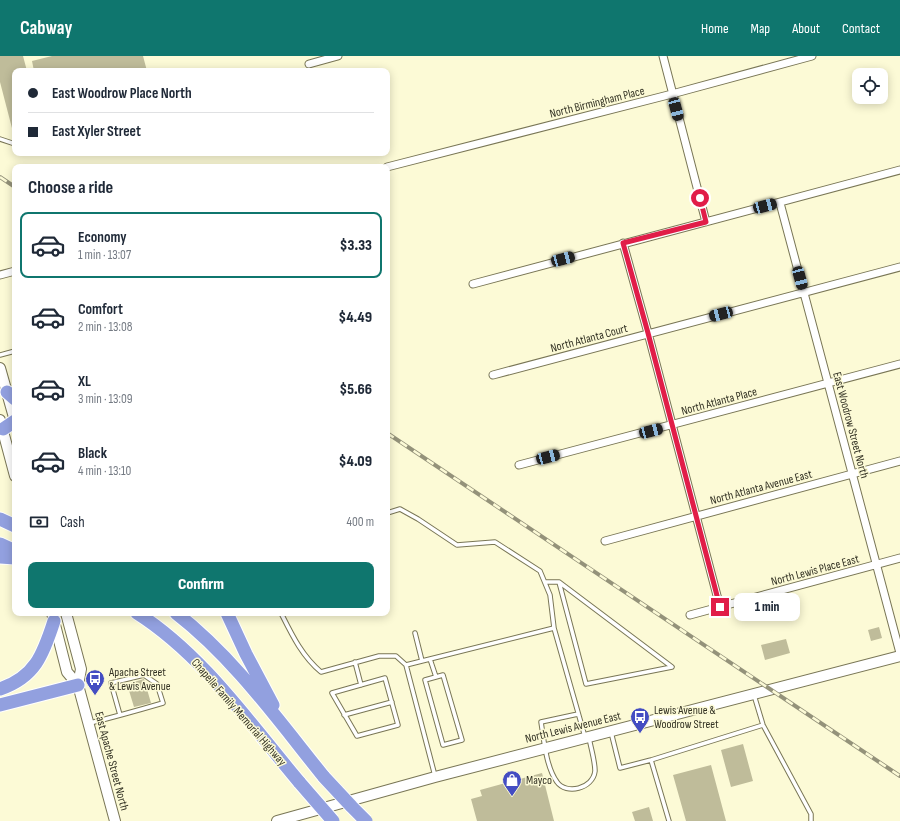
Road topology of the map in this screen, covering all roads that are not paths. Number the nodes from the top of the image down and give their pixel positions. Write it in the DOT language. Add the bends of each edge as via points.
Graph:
graph roads {
  1 [pos="338,56"];
  2 [pos="663,56"];
  3 [pos="812,56"];
  4 [pos="309,64"];
  5 [pos="672,94"];
  6 [pos="0,139"];
  7 [pos="12,143"];
  8 [pos="390,167"];
  9 [pos="900,170"];
  10 [pos="780,202"];
  11 [pos="706,222"];
  12 [pos="623,243"];
  13 [pos="900,267"];
  14 [pos="12,272"];
  15 [pos="0,275"];
  16 [pos="473,284"];
  17 [pos="804,293"];
  18 [pos="648,333"];
  19 [pos="12,352"];
  20 [pos="0,355"];
  21 [pos="900,364"];
  22 [pos="0,368"];
  23 [pos="493,375"];
  24 [pos="828,384"];
  25 [pos="11,396"];
  26 [pos="672,425"];
  27 [pos="6,426"];
  28 [pos="12,459"];
  29 [pos="900,461"];
  30 [pos="519,465"];
  31 [pos="852,474"];
  32 [pos="390,512"];
  33 [pos="696,516"];
  34 [pos="0,519"];
  35 [pos="12,525"];
  36 [pos="605,541"];
  37 [pos="0,544"];
  38 [pos="12,550"];
  39 [pos="0,557"];
  40 [pos="12,558"];
  41 [pos="900,558"];
  42 [pos="876,565"];
  43 [pos="545,582"];
  44 [pos="559,582"];
  45 [pos="720,607"];
  46 [pos="690,615"];
  47 [pos="67,616"];
  48 [pos="141,616"];
  49 [pos="180,616"];
  50 [pos="228,616"];
  51 [pos="283,616"];
  52 [pos="53,617"];
  53 [pos="554,628"];
  54 [pos="415,633"];
  55 [pos="898,634"];
  56 [pos="900,652"];
  57 [pos="900,656"];
  58 [pos="430,659"];
  59 [pos="422,661"];
  60 [pos="355,662"];
  61 [pos="406,665"];
  62 [pos="436,677"];
  63 [pos="78,685"];
  64 [pos="361,685"];
  65 [pos="0,689"];
  66 [pos="754,694"];
  67 [pos="392,702"];
  68 [pos="0,705"];
  69 [pos="578,714"];
  70 [pos="120,715"];
  71 [pos="344,715"];
  72 [pos="89,723"];
  73 [pos="763,725"];
  74 [pos="286,729"];
  75 [pos="610,731"];
  76 [pos="587,737"];
  77 [pos="545,748"];
  78 [pos="651,760"];
  79 [pos="435,777"];
  80 [pos="115,821"];
  81 [pos="277,821"];
  82 [pos="333,821"];
  83 [pos="366,821"];
  84 [pos="669,821"];
  85 [pos="811,821"];
  1 -- 4 [label="street"];
  2 -- 5 [label="street"];
  3 -- 5 [label="street, North Birmingham Place"];
  5 -- 8 [label="street, North Birmingham Place"];
  5 -- 11 [label="street"];
  6 -- 7 [label="lane"];
  9 -- 10 [label="street"];
  10 -- 11 [label="street"];
  10 -- 17 [label="street, East Woodrow Street North"];
  11 -- 12 [label="street"];
  12 -- 16 [label="street"];
  12 -- 18 [label="street"];
  13 -- 17 [label="street, North Atlanta Court"];
  14 -- 15 [label="street"];
  17 -- 18 [label="street, North Atlanta Court"];
  17 -- 24 [label="street, East Woodrow Street North"];
  18 -- 23 [label="street, North Atlanta Court"];
  18 -- 26 [label="street"];
  19 -- 20 [label="lane"];
  21 -- 24 [label="street, North Atlanta Place"];
  22 -- 25 [label="main road"];
  24 -- 26 [label="street, North Atlanta Place"];
  24 -- 31 [label="street, East Woodrow Street North"];
  26 -- 30 [label="street, North Atlanta Place"];
  26 -- 33 [label="street"];
  27 -- 28 [label="main road"];
  29 -- 31 [label="street, North Atlanta Avenue East"];
  31 -- 33 [label="street, North Atlanta Avenue East"];
  31 -- 42 [label="street, East Woodrow Street North"];
  32 -- 43 [label="lane" via="400,509 457,545 494,542 540,571"];
  33 -- 36 [label="street, North Atlanta Avenue East"];
  33 -- 45 [label="street"];
  34 -- 35 [label="highway"];
  37 -- 38 [label="highway"];
  39 -- 40 [label="highway"];
  41 -- 42 [label="street, North Lewis Place East"];
  42 -- 45 [label="street, North Lewis Place East"];
  42 -- 55 [label="street, East Woodrow Street North"];
  43 -- 44 [label="lane"];
  43 -- 53 [label="lane" via="550,595"];
  44 -- 44 [label="lane" via="578,596 672,667 586,684"];
  45 -- 46 [label="street, North Lewis Place East"];
  47 -- 63 [label="main road, East Apache Street North" via="81,669"];
  48 -- 82 [label="highway, Chapelle Family Memorial Highway, bridge" via="179,645 205,671"];
  49 -- 74 [label="highway, Chapelle Family Memorial Highway" via="219,651"];
  50 -- 74 [label="highway"];
  51 -- 60 [label="lane" via="300,649 321,672"];
  52 -- 63 [label="main road, East Apache Street North" via="67,672"];
  52 -- 65 [label="highway" via="38,662 20,680"];
  53 -- 58 [label="lane"];
  53 -- 69 [label="lane"];
  54 -- 59 [label="lane"];
  55 -- 56 [label="street, East Woodrow Street North"];
  57 -- 66 [label="main road, North Lewis Avenue East"];
  58 -- 59 [label="lane"];
  58 -- 62 [label="lane"];
  59 -- 61 [label="lane"];
  60 -- 61 [label="lane" via="379,656 396,656"];
  60 -- 64 [label="lane"];
  61 -- 79 [label="lane"];
  62 -- 62 [label="lane" via="425,680 443,745 462,740 443,675"];
  63 -- 68 [label="highway"];
  63 -- 72 [label="main road, East Apache Street North"];
  64 -- 67 [label="lane" via="385,678"];
  64 -- 71 [label="lane" via="332,693"];
  66 -- 73 [label="lane"];
  66 -- 75 [label="main road, North Lewis Avenue East"];
  67 -- 71 [label="lane"];
  67 -- 71 [label="lane" via="398,725 357,736"];
  69 -- 76 [label="lane"];
  69 -- 77 [label="lane" via="541,722"];
  70 -- 70 [label="lane" via="163,703 157,684 144,674 111,683"];
  70 -- 72 [label="lane"];
  72 -- 80 [label="main road, East Apache Street North"];
  73 -- 78 [label="lane"];
  73 -- 85 [label="lane" via="811,814"];
  74 -- 83 [label="highway, Chapelle Family Memorial Highway, bridge" via="324,777"];
  75 -- 76 [label="main road, North Lewis Avenue East"];
  75 -- 78 [label="lane" via="620,768"];
  76 -- 77 [label="main road, North Lewis Avenue East"];
  76 -- 77 [label="lane" via="595,772 586,786 577,789 560,786 552,774"];
  77 -- 79 [label="main road, North Lewis Avenue East"];
  78 -- 84 [label="lane"];
  79 -- 81 [label="main road, North Lewis Avenue East"];
}
